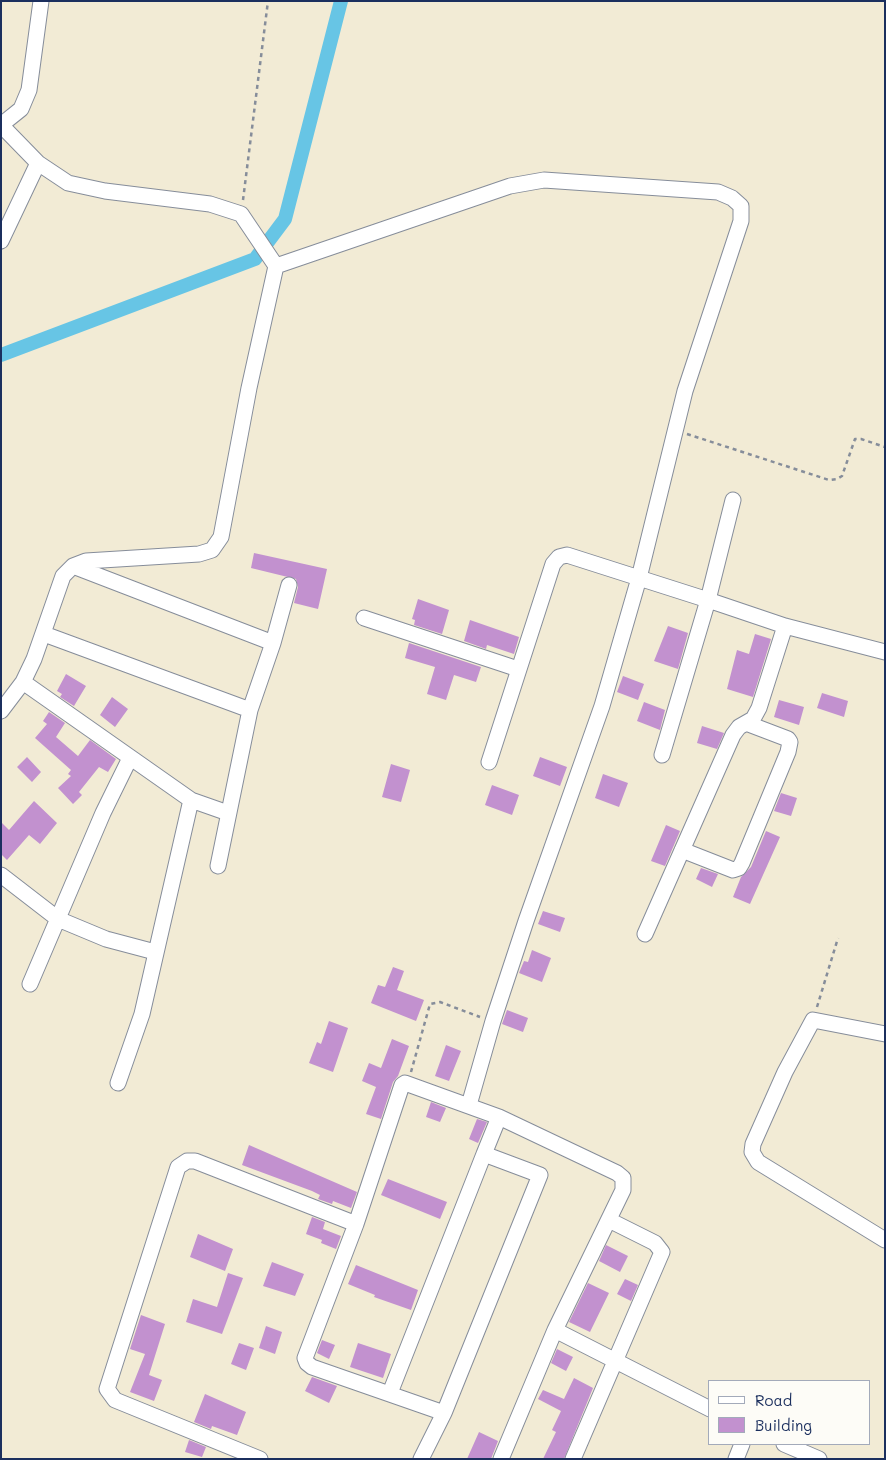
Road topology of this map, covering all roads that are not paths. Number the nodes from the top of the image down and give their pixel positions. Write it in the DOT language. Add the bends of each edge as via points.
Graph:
graph roads {
  1 [pos="41,1"];
  2 [pos="38,163"];
  3 [pos="1,241"];
  4 [pos="273,262"];
  5 [pos="733,500"];
  6 [pos="73,566"];
  7 [pos="638,578"];
  8 [pos="289,585"];
  9 [pos="708,600"];
  10 [pos="364,618"];
  11 [pos="785,626"];
  12 [pos="44,634"];
  13 [pos="273,643"];
  14 [pos="885,652"];
  15 [pos="518,668"];
  16 [pos="23,682"];
  17 [pos="250,710"];
  18 [pos="1,711"];
  19 [pos="746,723"];
  20 [pos="662,755"];
  21 [pos="130,758"];
  22 [pos="489,762"];
  23 [pos="191,800"];
  24 [pos="228,813"];
  25 [pos="682,850"];
  26 [pos="218,866"];
  27 [pos="1,875"];
  28 [pos="58,919"];
  29 [pos="645,934"];
  30 [pos="155,952"];
  31 [pos="30,984"];
  32 [pos="885,1034"];
  33 [pos="118,1083"];
  34 [pos="469,1106"];
  35 [pos="499,1117"];
  36 [pos="484,1154"];
  37 [pos="609,1220"];
  38 [pos="356,1224"];
  39 [pos="885,1240"];
  40 [pos="555,1330"];
  41 [pos="615,1360"];
  42 [pos="390,1393"];
  43 [pos="708,1408"];
  44 [pos="444,1413"];
  45 [pos="742,1445"];
  46 [pos="786,1445"];
  47 [pos="260,1459"];
  48 [pos="421,1459"];
  49 [pos="501,1459"];
  50 [pos="573,1459"];
  51 [pos="736,1459"];
  52 [pos="819,1459"];
  1 -- 2 [label="street" via="29,90 21,109 1,125"];
  2 -- 3 [label="street"];
  2 -- 4 [label="street" via="68,183 105,191 210,204 241,214"];
  4 -- 6 [label="street" via="221,536 212,550"];
  4 -- 7 [label="street" via="492,192 544,180 718,192 732,198 741,206 741,220 686,391"];
  5 -- 9 [label="street"];
  6 -- 12 [label="street" via="63,576"];
  6 -- 13 [label="street"];
  7 -- 9 [label="street"];
  7 -- 15 [label="street" via="576,557 559,557 552,564"];
  7 -- 34 [label="street" via="602,706 493,1022"];
  8 -- 13 [label="street"];
  9 -- 11 [label="street"];
  9 -- 20 [label="street"];
  10 -- 15 [label="street"];
  11 -- 14 [label="street"];
  11 -- 19 [label="street" via="759,708 753,719"];
  12 -- 16 [label="street"];
  12 -- 17 [label="street"];
  13 -- 17 [label="street"];
  15 -- 22 [label="street"];
  16 -- 18 [label="street"];
  16 -- 21 [label="street"];
  17 -- 24 [label="street"];
  19 -- 25 [label="street" via="733,735"];
  19 -- 25 [label="street" via="788,739 790,746 742,863 733,870"];
  21 -- 23 [label="street"];
  21 -- 28 [label="street"];
  23 -- 24 [label="street"];
  23 -- 30 [label="street"];
  24 -- 26 [label="street"];
  25 -- 29 [label="street"];
  27 -- 28 [label="street"];
  28 -- 30 [label="street" via="106,939"];
  28 -- 31 [label="street"];
  30 -- 33 [label="street" via="142,1014"];
  32 -- 39 [label="street" via="813,1020 785,1072 753,1144 754,1157"];
  34 -- 35 [label="street"];
  34 -- 38 [label="street" via="408,1083 402,1085"];
  35 -- 36 [label="street"];
  35 -- 37 [label="street" via="623,1178 623,1190"];
  36 -- 42 [label="street"];
  36 -- 44 [label="street" via="540,1175"];
  37 -- 40 [label="street"];
  37 -- 41 [label="street" via="655,1243 662,1252"];
  38 -- 42 [label="street" via="305,1358 312,1367"];
  38 -- 47 [label="street" via="195,1161 187,1161 178,1167 107,1390 115,1400"];
  40 -- 41 [label="street"];
  40 -- 49 [label="street"];
  41 -- 43 [label="street"];
  41 -- 50 [label="street"];
  42 -- 44 [label="street"];
  44 -- 48 [label="street"];
  45 -- 51 [label="street"];
  46 -- 52 [label="street"];
}
